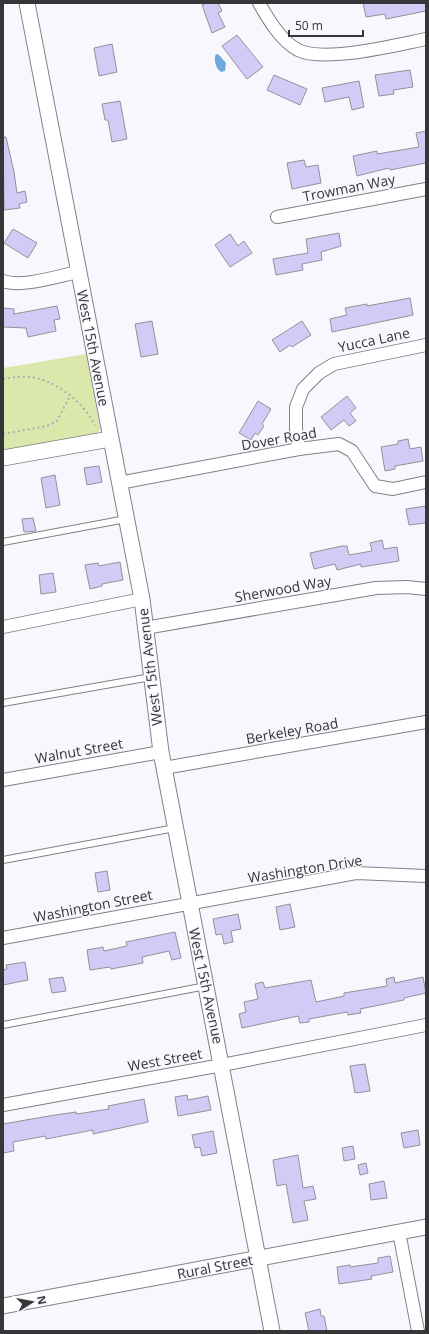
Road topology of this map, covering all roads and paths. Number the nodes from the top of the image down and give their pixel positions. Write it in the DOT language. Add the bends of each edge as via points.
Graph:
graph roads {
  1 [pos="26,3"];
  2 [pos="259,3"];
  3 [pos="426,39"];
  4 [pos="426,189"];
  5 [pos="277,217"];
  6 [pos="78,272"];
  7 [pos="3,280"];
  8 [pos="426,344"];
  9 [pos="3,379"];
  10 [pos="70,396"];
  11 [pos="96,427"];
  12 [pos="3,434"];
  13 [pos="110,439"];
  14 [pos="299,449"];
  15 [pos="3,458"];
  16 [pos="426,482"];
  17 [pos="119,484"];
  18 [pos="126,519"];
  19 [pos="3,542"];
  20 [pos="426,589"];
  21 [pos="142,599"];
  22 [pos="3,627"];
  23 [pos="145,628"];
  24 [pos="151,677"];
  25 [pos="3,703"];
  26 [pos="426,722"];
  27 [pos="161,752"];
  28 [pos="164,768"];
  29 [pos="3,780"];
  30 [pos="175,828"];
  31 [pos="3,860"];
  32 [pos="426,876"];
  33 [pos="189,903"];
  34 [pos="3,938"];
  35 [pos="206,986"];
  36 [pos="3,1025"];
  37 [pos="426,1025"];
  38 [pos="222,1065"];
  39 [pos="3,1104"];
  40 [pos="426,1227"];
  41 [pos="400,1232"];
  42 [pos="259,1258"];
  43 [pos="3,1306"];
  44 [pos="272,1331"];
  45 [pos="418,1331"];
  1 -- 6 [label="street, West 15th Avenue"];
  2 -- 3 [label="street" via="264,14 285,40 299,50 319,54 355,52"];
  4 -- 5 [label="street, Trowman Way"];
  6 -- 7 [label="street" via="26,283 8,283"];
  6 -- 13 [label="street, West 15th Avenue"];
  8 -- 14 [label="street, Yucca Lane" via="334,364 319,373 303,389 296,407"];
  9 -- 10 [label="path" via="42,379"];
  10 -- 11 [label="path" via="92,419"];
  10 -- 12 [label="path" via="57,421 47,426"];
  13 -- 15 [label="street"];
  13 -- 17 [label="street, West 15th Avenue"];
  14 -- 16 [label="street, Dover Road" via="339,444 352,451 375,486 393,488"];
  14 -- 17 [label="street, Dover Road"];
  17 -- 18 [label="street, West 15th Avenue"];
  18 -- 19 [label="lane"];
  18 -- 21 [label="street, West 15th Avenue"];
  20 -- 23 [label="street, Sherwood Way" via="376,588"];
  21 -- 22 [label="street"];
  21 -- 23 [label="street, West 15th Avenue"];
  23 -- 24 [label="street, West 15th Avenue"];
  24 -- 25 [label="lane"];
  24 -- 27 [label="street, West 15th Avenue"];
  26 -- 28 [label="street, Berkeley Road"];
  27 -- 28 [label="street, West 15th Avenue"];
  27 -- 29 [label="street, Walnut Street"];
  28 -- 30 [label="street, West 15th Avenue"];
  30 -- 31 [label="lane"];
  30 -- 33 [label="street, West 15th Avenue"];
  32 -- 33 [label="street, Washington Drive" via="356,873"];
  33 -- 34 [label="street, Washington Street"];
  33 -- 35 [label="street, West 15th Avenue"];
  35 -- 36 [label="lane"];
  35 -- 38 [label="street, West 15th Avenue"];
  37 -- 38 [label="street, West Street"];
  38 -- 39 [label="street, West Street"];
  38 -- 42 [label="street, West 15th Avenue"];
  40 -- 41 [label="street, Rural Street"];
  41 -- 42 [label="street, Rural Street"];
  41 -- 45 [label="street"];
  42 -- 43 [label="street, Rural Street"];
  42 -- 44 [label="street, West 15th Avenue"];
}
